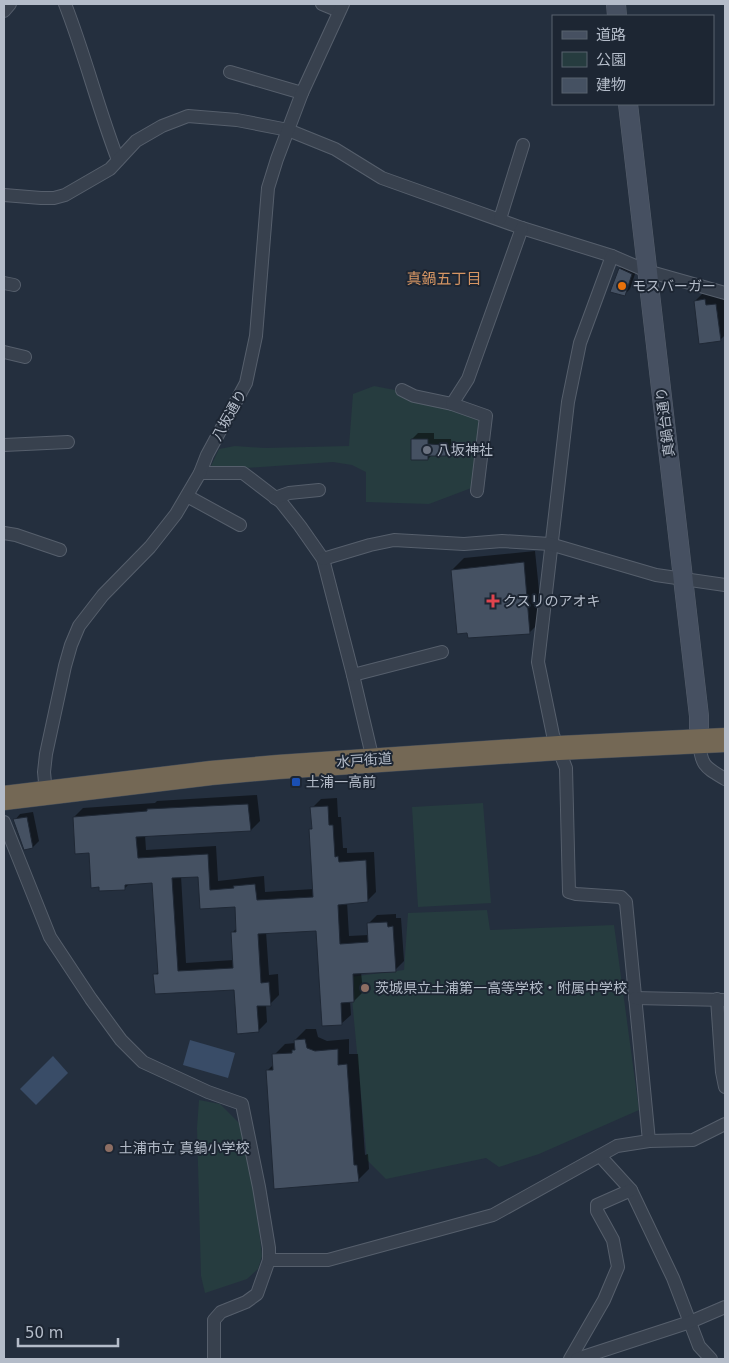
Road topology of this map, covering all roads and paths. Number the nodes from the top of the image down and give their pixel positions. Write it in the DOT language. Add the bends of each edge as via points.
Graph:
graph roads {
  1 [pos="10,4"];
  2 [pos="65,4"];
  3 [pos="322,4"];
  4 [pos="341,8"];
  5 [pos="4,11"];
  6 [pos="230,72"];
  7 [pos="302,93"];
  8 [pos="628,105"];
  9 [pos="288,130"];
  10 [pos="523,146"];
  11 [pos="118,160"];
  12 [pos="4,195"];
  13 [pos="500,219"];
  14 [pos="522,228"];
  15 [pos="612,256"];
  16 [pos="647,270"];
  17 [pos="725,293"];
  18 [pos="4,352"];
  19 [pos="24,357"];
  20 [pos="402,390"];
  21 [pos="452,404"];
  22 [pos="68,442"];
  23 [pos="4,445"];
  24 [pos="200,473"];
  25 [pos="319,490"];
  26 [pos="478,491"];
  27 [pos="187,496"];
  28 [pos="275,498"];
  29 [pos="240,525"];
  30 [pos="4,533"];
  31 [pos="550,544"];
  32 [pos="60,550"];
  33 [pos="323,559"];
  34 [pos="683,578"];
  35 [pos="725,585"];
  36 [pos="442,652"];
  37 [pos="353,675"];
  38 [pos="725,740"];
  39 [pos="699,741"];
  40 [pos="559,748"];
  41 [pos="373,760"];
  42 [pos="725,779"];
  43 [pos="46,793"];
  44 [pos="4,798"];
  45 [pos="4,822"];
  46 [pos="635,998"];
  47 [pos="721,999"];
  48 [pos="725,1087"];
  49 [pos="725,1124"];
  50 [pos="649,1141"];
  51 [pos="600,1156"];
  52 [pos="631,1190"];
  53 [pos="269,1260"];
  54 [pos="725,1307"];
  55 [pos="690,1322"];
  56 [pos="214,1359"];
  57 [pos="570,1359"];
  58 [pos="577,1359"];
  59 [pos="711,1359"];
  1 -- 5 [label="street"];
  2 -- 11 [label="street"];
  3 -- 4 [label="street"];
  4 -- 7 [label="street, 八坂通り"];
  6 -- 7 [label="street"];
  7 -- 9 [label="street, 八坂通り"];
  8 -- 16 [label="street, 真鍋台通り"];
  9 -- 11 [label="street" via="237,120 188,116 136,141"];
  9 -- 13 [label="street" via="335,150 382,178"];
  9 -- 24 [label="street, 八坂通り" via="268,188 256,336 246,383"];
  10 -- 13 [label="street"];
  11 -- 12 [label="street" via="110,169 64,195 42,198"];
  13 -- 14 [label="street"];
  14 -- 15 [label="street"];
  14 -- 21 [label="street" via="468,379"];
  15 -- 16 [label="street"];
  15 -- 31 [label="street" via="580,343 568,402"];
  16 -- 17 [label="street"];
  16 -- 34 [label="street, 真鍋台通り"];
  18 -- 19 [label="street"];
  20 -- 21 [label="street" via="414,396"];
  21 -- 26 [label="street" via="486,416"];
  22 -- 23 [label="street"];
  24 -- 27 [label="street, 八坂通り"];
  24 -- 28 [label="street" via="242,473"];
  25 -- 28 [label="street"];
  27 -- 29 [label="street"];
  27 -- 43 [label="street, 八坂通り" via="150,547 112,584 79,626 70,645 48,745 44,772"];
  28 -- 33 [label="street"];
  30 -- 32 [label="street"];
  31 -- 33 [label="street" via="394,540"];
  31 -- 34 [label="street" via="656,575"];
  31 -- 40 [label="street" via="538,662 553,736"];
  33 -- 37 [label="street"];
  34 -- 35 [label="street"];
  34 -- 39 [label="street, 真鍋台通り"];
  36 -- 37 [label="street"];
  37 -- 41 [label="street"];
  38 -- 39 [label="highway, 水戸街道"];
  39 -- 40 [label="highway, 水戸街道"];
  39 -- 42 [label="street" via="700,758 708,769"];
  40 -- 41 [label="highway, 水戸街道"];
  40 -- 46 [label="street" via="566,768 569,892 622,897 626,902"];
  41 -- 43 [label="highway, 水戸街道" via="211,773"];
  43 -- 44 [label="highway, 水戸街道"];
  45 -- 53 [label="street" via="50,937 121,1040 143,1062 242,1104 259,1187"];
  46 -- 47 [label="street"];
  46 -- 50 [label="street"];
  47 -- 48 [label="street"];
  49 -- 50 [label="street" via="693,1140"];
  50 -- 51 [label="street" via="617,1146"];
  51 -- 52 [label="street"];
  51 -- 53 [label="street" via="493,1215 328,1260"];
  52 -- 55 [label="street"];
  52 -- 57 [label="street" via="597,1205 613,1240 618,1267 604,1300"];
  53 -- 56 [label="street" via="257,1294 221,1312 214,1320"];
  54 -- 55 [label="street"];
  55 -- 58 [label="street"];
  55 -- 59 [label="street" via="699,1346"];
}
